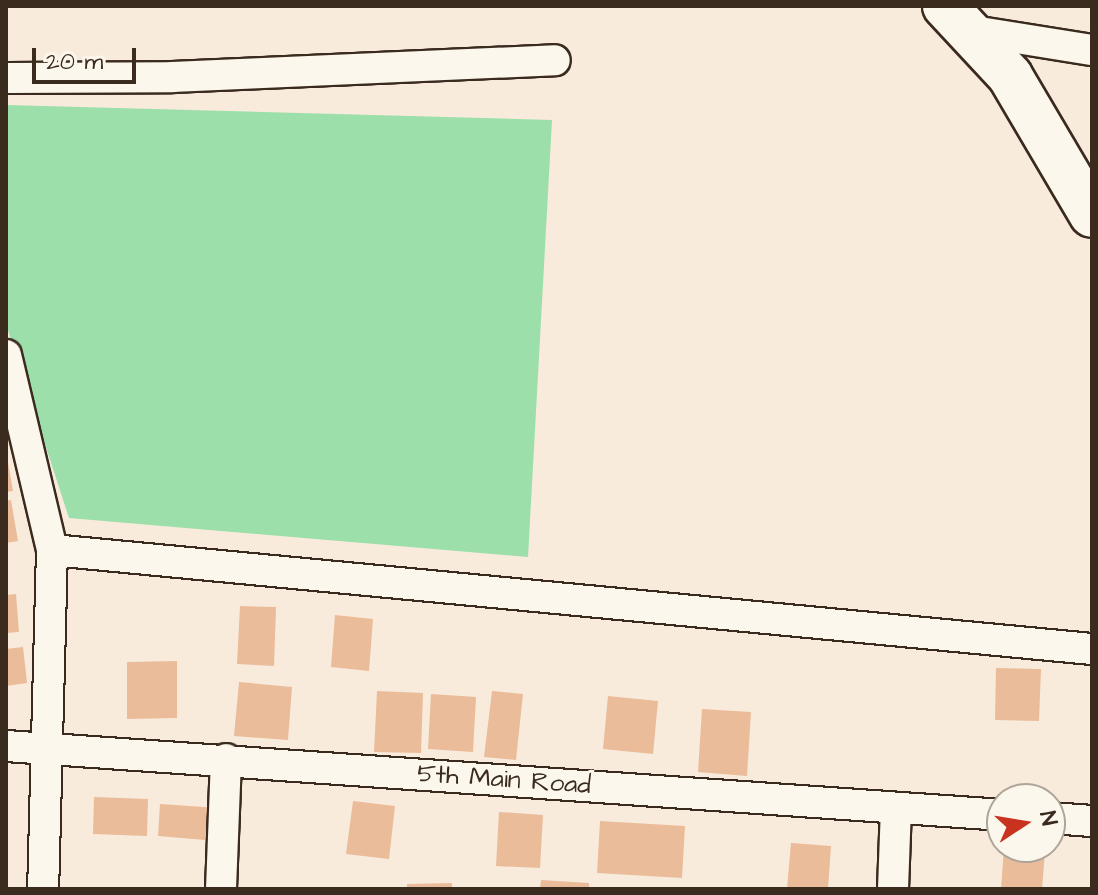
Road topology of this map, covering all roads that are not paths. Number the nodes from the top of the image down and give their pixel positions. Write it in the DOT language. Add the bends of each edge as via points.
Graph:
graph roads {
  1 [pos="956,18"];
  2 [pos="1092,50"];
  3 [pos="555,60"];
  4 [pos="6,78"];
  5 [pos="1092,215"];
  6 [pos="6,355"];
  7 [pos="52,550"];
  8 [pos="1092,649"];
  9 [pos="6,746"];
  10 [pos="49,749"];
  11 [pos="226,759"];
  12 [pos="896,808"];
  13 [pos="986,814"];
  14 [pos="1066,819"];
  15 [pos="1092,821"];
  16 [pos="43,889"];
  17 [pos="221,889"];
  18 [pos="893,889"];
  1 -- 2 [label="street"];
  1 -- 5 [label="street" via="1010,76"];
  3 -- 4 [label="street" via="172,77"];
  6 -- 7 [label="street"];
  7 -- 8 [label="street"];
  7 -- 10 [label="street"];
  9 -- 10 [label="street, 5th Main Road"];
  10 -- 11 [label="street, 5th Main Road"];
  10 -- 16 [label="street"];
  11 -- 12 [label="street, 5th Main Road"];
  11 -- 17 [label="street"];
  12 -- 13 [label="street, 5th Main Road"];
  12 -- 18 [label="street"];
  14 -- 15 [label="street"];
}
